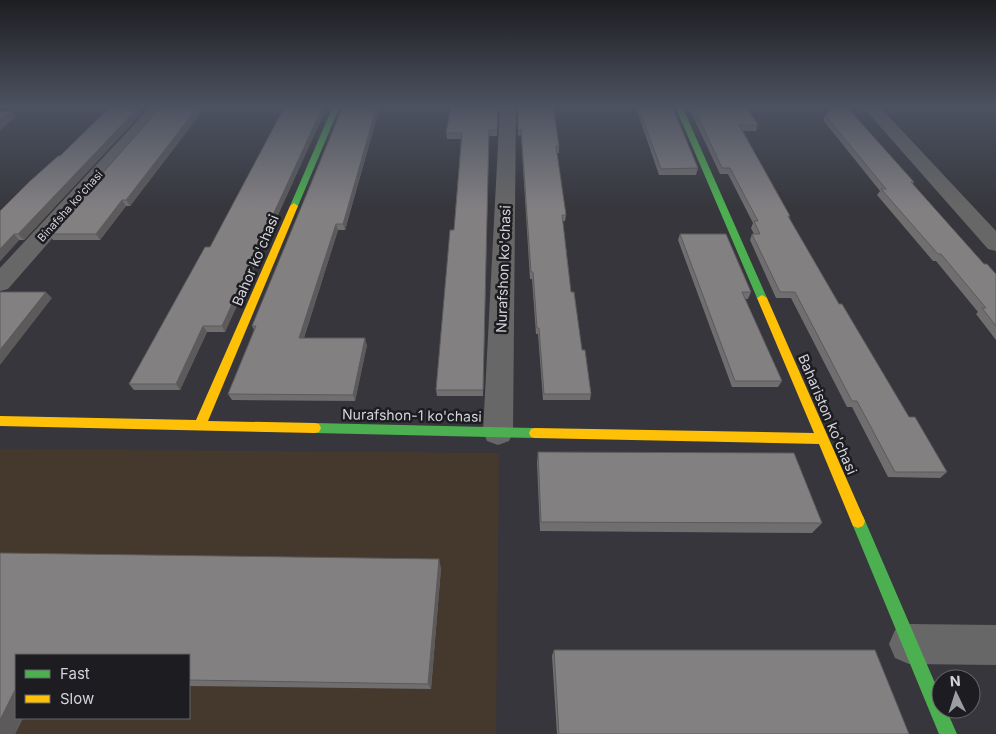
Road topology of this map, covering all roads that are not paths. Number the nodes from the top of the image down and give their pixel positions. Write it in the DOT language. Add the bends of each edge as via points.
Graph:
graph roads {
  1 [pos="129,140"];
  2 [pos="322,140"];
  3 [pos="507,140"];
  4 [pos="693,140"];
  5 [pos="901,140"];
  6 [pos="996,244"];
  7 [pos="0,283"];
  8 [pos="0,421"];
  9 [pos="200,426"];
  10 [pos="498,432"];
  11 [pos="824,440"];
  12 [pos="910,644"];
  13 [pos="996,645"];
  14 [pos="948,734"];
  1 -- 7 [label="street, Binafsha ko'chasi"];
  2 -- 9 [label="street, Bahor ko'chasi"];
  3 -- 10 [label="street, Nurafshon ko'chasi"];
  4 -- 11 [label="street, Bahariston ko'chasi"];
  5 -- 6 [label="street"];
  8 -- 9 [label="street, Nurafshon-1 ko'chasi"];
  9 -- 10 [label="street, Nurafshon-1 ko'chasi"];
  10 -- 11 [label="street, Nurafshon-1 ko'chasi"];
  11 -- 12 [label="street, Bahariston ko'chasi"];
  12 -- 13 [label="street"];
  12 -- 14 [label="street, Bahariston ko'chasi"];
}
